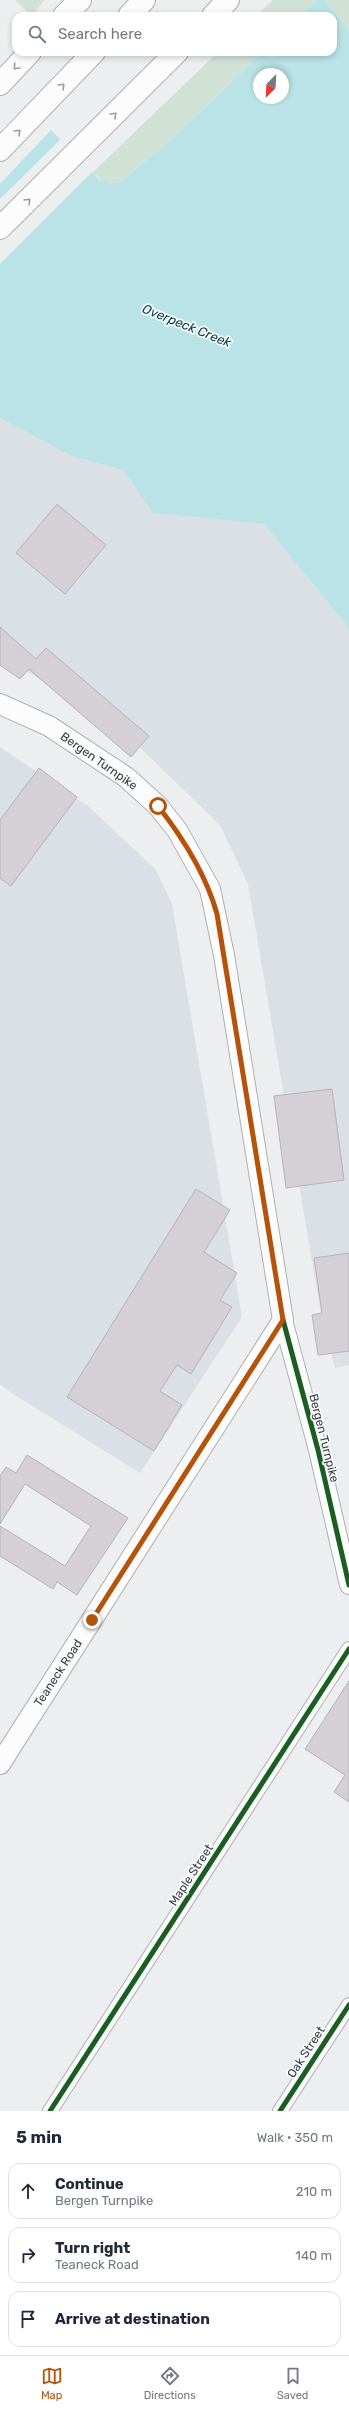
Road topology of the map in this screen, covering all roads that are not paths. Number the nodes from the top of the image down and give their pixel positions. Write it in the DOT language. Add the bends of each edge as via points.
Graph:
graph roads {
  1 [pos="144,0"];
  2 [pos="133,12"];
  3 [pos="26,56"];
  4 [pos="90,56"];
  5 [pos="173,56"];
  6 [pos="1,84"];
  7 [pos="0,150"];
  8 [pos="0,228"];
  9 [pos="0,704"];
  10 [pos="283,1320"];
  11 [pos="349,1585"];
  12 [pos="349,1649"];
  13 [pos="0,1764"];
  14 [pos="349,2004"];
  15 [pos="50,2111"];
  16 [pos="280,2111"];
  1 -- 2 [label="highway"];
  3 -- 6 [label="highway, one-way"];
  7 -- 4 [label="highway, one-way"];
  8 -- 5 [label="highway, one-way"];
  9 -- 10 [label="main road, Bergen Turnpike" via="49,726 126,777 158,806 177,830 210,889 224,955"];
  10 -- 11 [label="street, Bergen Turnpike" via="318,1450"];
  10 -- 13 [label="main road, Teaneck Road"];
  12 -- 15 [label="street, Maple Street"];
  14 -- 16 [label="street, Oak Street"];
}
